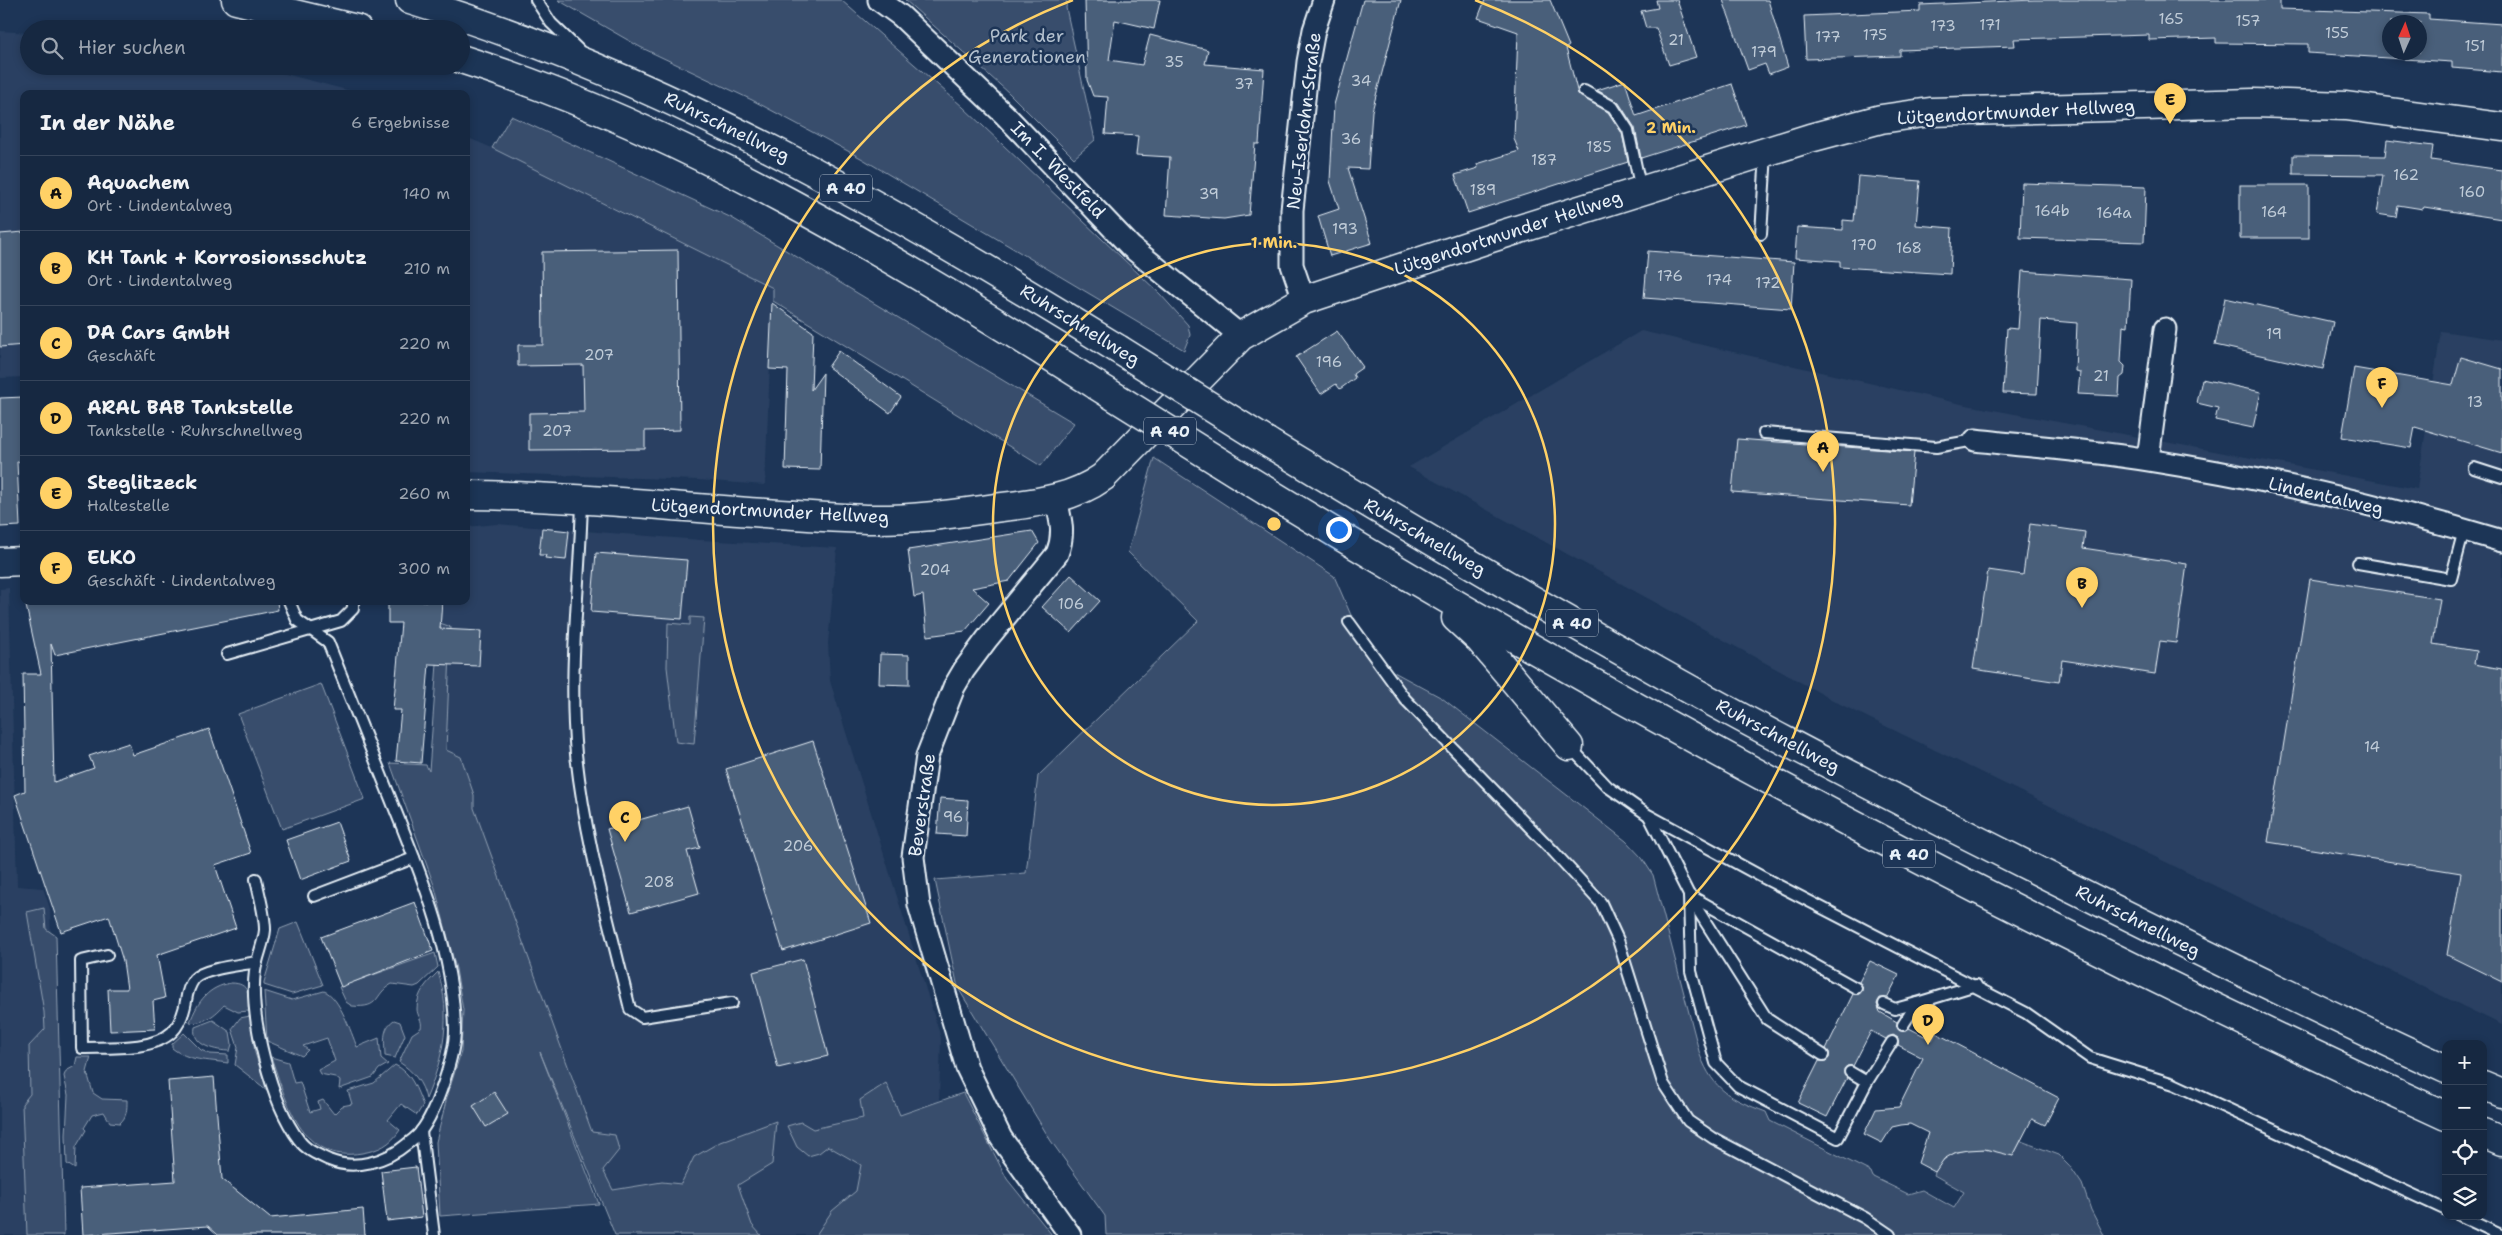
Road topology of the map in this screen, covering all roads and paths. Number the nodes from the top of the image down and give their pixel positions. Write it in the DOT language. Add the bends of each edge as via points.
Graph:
graph roads {
  1 [pos="236,0"];
  2 [pos="410,0"];
  3 [pos="536,0"];
  4 [pos="878,0"];
  5 [pos="1324,0"];
  6 [pos="319,20"];
  7 [pos="470,63"];
  8 [pos="625,78"];
  9 [pos="1584,91"];
  10 [pos="2502,127"];
  11 [pos="1766,152"];
  12 [pos="1641,191"];
  13 [pos="1761,234"];
  14 [pos="1304,300"];
  15 [pos="2165,329"];
  16 [pos="1241,336"];
  17 [pos="1764,433"];
  18 [pos="1975,440"];
  19 [pos="2148,460"];
  20 [pos="2474,468"];
  21 [pos="2502,477"];
  22 [pos="470,496"];
  23 [pos="582,500"];
  24 [pos="1056,500"];
  25 [pos="2464,530"];
  26 [pos="2502,541"];
  27 [pos="20,560"];
  28 [pos="0,562"];
  29 [pos="2358,563"];
  30 [pos="1387,566"];
  31 [pos="291,605"];
  32 [pos="353,605"];
  33 [pos="1349,622"];
  34 [pos="310,629"];
  35 [pos="227,654"];
  36 [pos="1569,746"];
  37 [pos="1648,815"];
  38 [pos="414,858"];
  39 [pos="256,879"];
  40 [pos="1689,895"];
  41 [pos="314,896"];
  42 [pos="106,955"];
  43 [pos="257,962"];
  44 [pos="1976,985"];
  45 [pos="1856,988"];
  46 [pos="732,1003"];
  47 [pos="1917,1003"];
  48 [pos="1884,1004"];
  49 [pos="1903,1025"];
  50 [pos="1892,1042"];
  51 [pos="1822,1055"];
  52 [pos="2442,1067"];
  53 [pos="1850,1072"];
  54 [pos="1867,1082"];
  55 [pos="2487,1087"];
  56 [pos="2502,1093"];
  57 [pos="2442,1114"];
  58 [pos="421,1131"];
  59 [pos="2487,1135"];
  60 [pos="2502,1141"];
  61 [pos="2442,1208"];
  62 [pos="2469,1220"];
  63 [pos="434,1235"];
  64 [pos="1070,1235"];
  65 [pos="1890,1235"];
  66 [pos="2501,1235"];
  1 -- 6 [label="main road"];
  2 -- 8 [label="main road, Ruhrschnellweg / A 40" via="526,38"];
  3 -- 8 [label="lane" via="563,37 581,52"];
  4 -- 16 [label="street, Im I. Westfeld" via="900,16 1005,115 1131,247"];
  5 -- 14 [label="street, Neu-Iserlohn-Straße" via="1308,62 1292,210 1292,265"];
  7 -- 30 [label="main road, A 40, bridge" via="590,107 743,180 909,271"];
  8 -- 52 [label="main road, Ruhrschnellweg / A 40, bridge" via="756,140 867,199 1013,284 1413,530 1645,665 2109,908"];
  9 -- 12 [label="lane" via="1613,107 1628,130"];
  10 -- 11 [label="main road, Lütgendortmunder Hellweg" via="2346,106 2253,103 1951,111 1881,119"];
  11 -- 12 [label="main road, Lütgendortmunder Hellweg"];
  11 -- 13 [label="lane"];
  12 -- 14 [label="main road, Lütgendortmunder Hellweg"];
  14 -- 16 [label="main road, Lütgendortmunder Hellweg"];
  15 -- 19 [label="street"];
  16 -- 24 [label="main road, Lütgendortmunder Hellweg" via="1103,478"];
  17 -- 18 [label="lane" via="1936,447"];
  18 -- 19 [label="street, Lindentalweg"];
  19 -- 25 [label="street, Lindentalweg" via="2307,490"];
  20 -- 21 [label="lane"];
  22 -- 23 [label="main road, Lütgendortmunder Hellweg"];
  23 -- 24 [label="main road, Lütgendortmunder Hellweg" via="868,519 934,516"];
  23 -- 46 [label="lane" via="573,659 576,753 587,824 630,1009 642,1017"];
  24 -- 64 [label="street, Beverstraße" via="1062,531 1057,554 964,670 947,705 927,756 913,856 919,905 967,1068 1001,1138"];
  25 -- 26 [label="street, Lindentalweg"];
  25 -- 29 [label="lane" via="2451,579"];
  27 -- 28 [label="main road"];
  30 -- 36 [label="main road" via="1446,608 1480,640"];
  30 -- 57 [label="main road, A 40" via="1645,713 1896,848 2189,995"];
  31 -- 34 [label="lane" via="297,620"];
  32 -- 34 [label="lane" via="341,620"];
  33 -- 65 [label="lane" via="1404,699 1601,903 1618,940 1663,1084 1688,1121 1713,1138 1865,1218"];
  34 -- 35 [label="lane"];
  34 -- 38 [label="lane" via="328,642"];
  36 -- 37 [label="lane" via="1608,787"];
  37 -- 40 [label="lane"];
  37 -- 44 [label="lane" via="1764,878"];
  38 -- 41 [label="lane"];
  38 -- 58 [label="lane" via="442,942 454,1001 455,1027 442,1088"];
  39 -- 43 [label="lane" via="265,929"];
  40 -- 45 [label="lane"];
  40 -- 51 [label="lane" via="1766,1019"];
  40 -- 54 [label="lane" via="1691,971 1716,1063 1738,1086 1838,1138"];
  42 -- 43 [label="lane" via="81,961 82,1048 123,1047 159,1040 172,1033 180,1021 188,990 195,978 220,968"];
  43 -- 58 [label="lane" via="256,1005 265,1065 285,1117 300,1142 314,1154 338,1164 360,1164 384,1159"];
  44 -- 47 [label="lane"];
  44 -- 61 [label="lane" via="2043,1023 2090,1058 2174,1084"];
  47 -- 48 [label="lane" via="1895,1009"];
  47 -- 49 [label="lane"];
  50 -- 54 [label="lane"];
  53 -- 54 [label="lane"];
  55 -- 56 [label="main road"];
  58 -- 63 [label="lane"];
  59 -- 60 [label="main road"];
  62 -- 66 [label="lane"];
}
